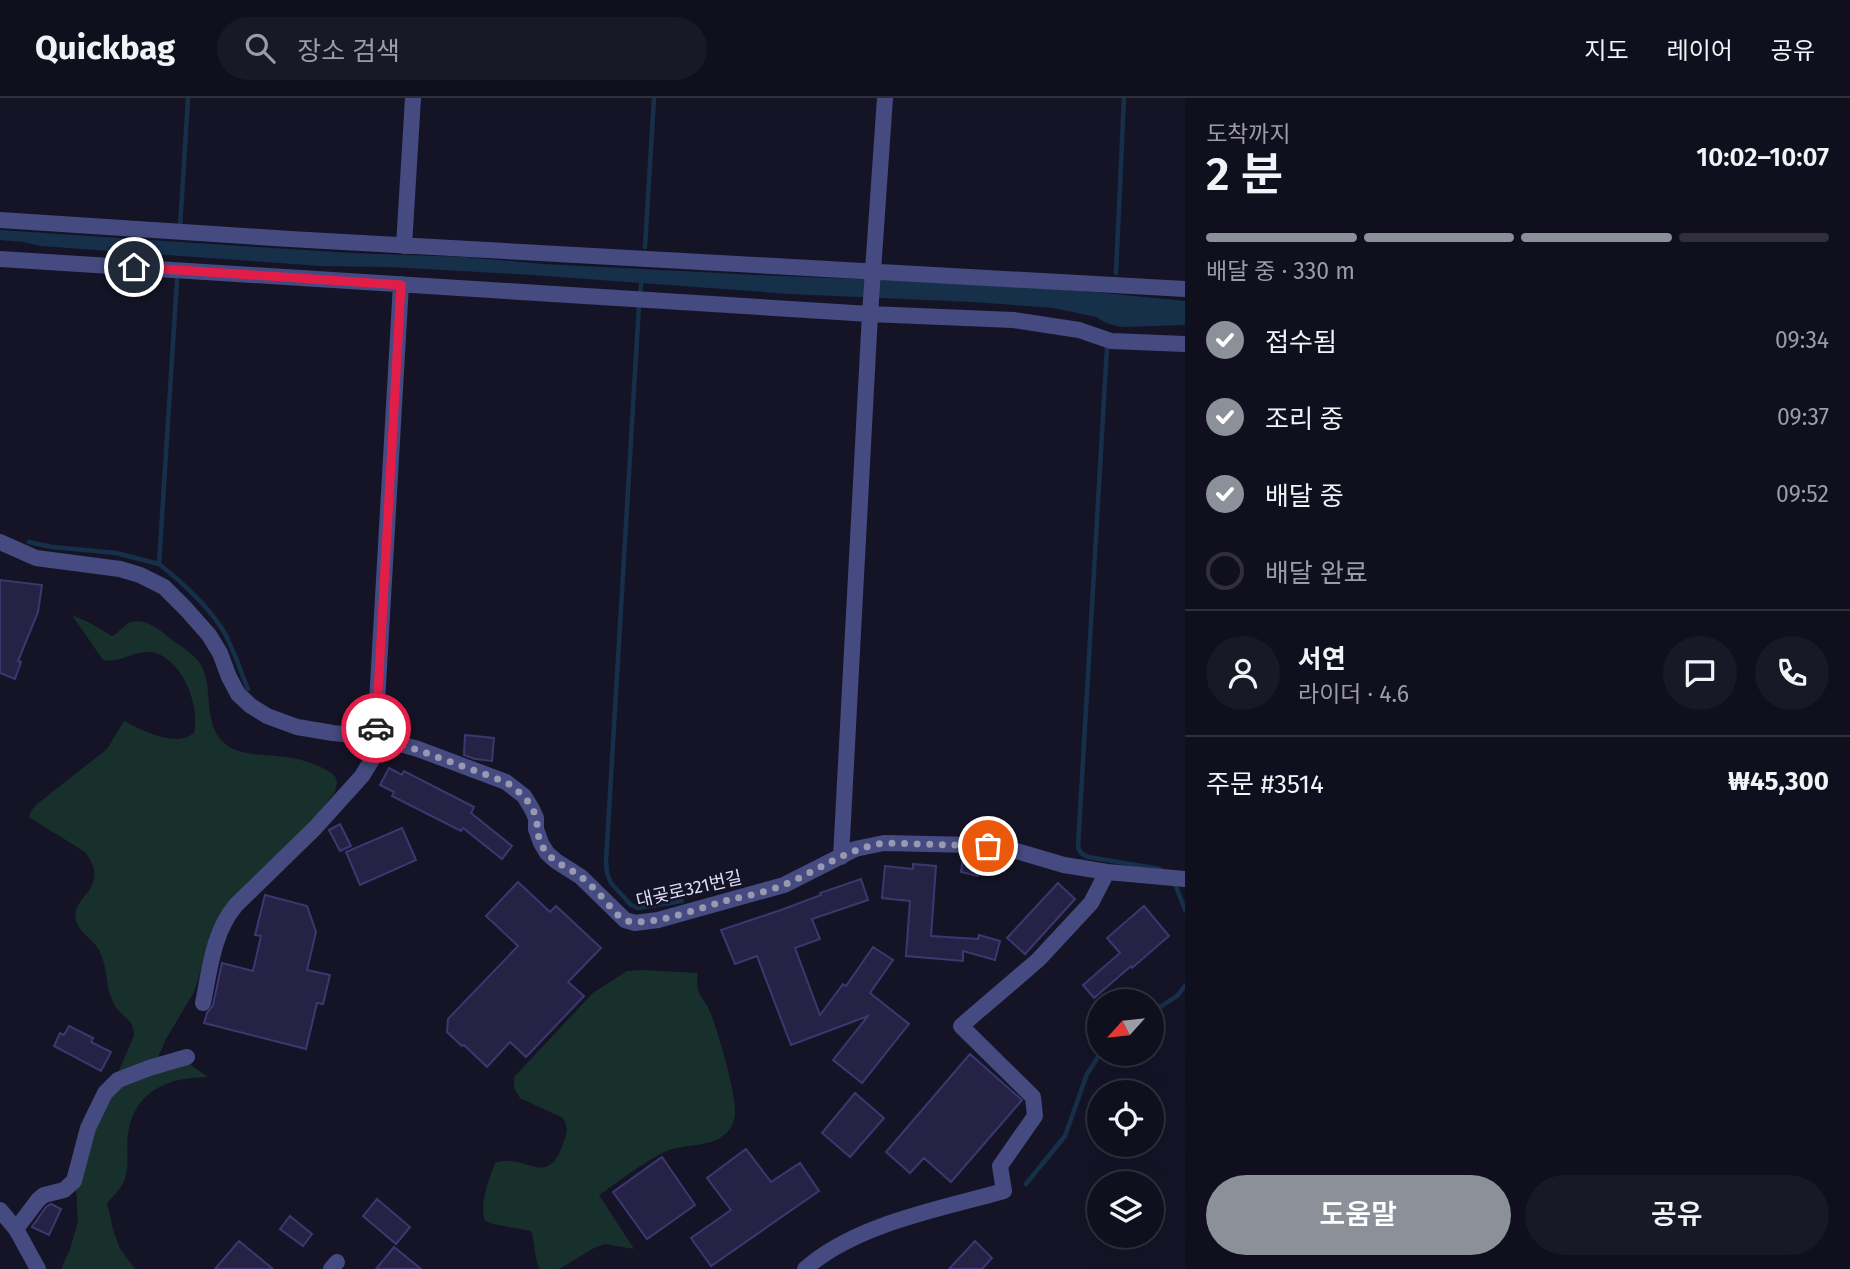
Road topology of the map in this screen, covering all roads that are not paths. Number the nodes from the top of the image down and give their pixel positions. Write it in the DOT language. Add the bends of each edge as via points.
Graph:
graph roads {
  1 [pos="413,98"];
  2 [pos="885,98"];
  3 [pos="0,220"];
  4 [pos="404,246"];
  5 [pos="0,259"];
  6 [pos="874,272"];
  7 [pos="401,285"];
  8 [pos="1185,289"];
  9 [pos="870,314"];
  10 [pos="1185,344"];
  11 [pos="0,542"];
  12 [pos="380,738"];
  13 [pos="841,857"];
  14 [pos="1107,872"];
  15 [pos="1185,879"];
  16 [pos="203,1003"];
  17 [pos="187,1057"];
  18 [pos="0,1210"];
  19 [pos="16,1230"];
  20 [pos="38,1269"];
  21 [pos="805,1269"];
  1 -- 4 [label="lane"];
  2 -- 6 [label="lane"];
  3 -- 4 [label="lane"];
  4 -- 6 [label="lane"];
  5 -- 7 [label="lane"];
  6 -- 8 [label="lane"];
  6 -- 9 [label="lane"];
  7 -- 9 [label="lane"];
  7 -- 12 [label="lane"];
  9 -- 10 [label="lane" via="1013,320 1079,330 1111,341"];
  9 -- 13 [label="lane"];
  11 -- 12 [label="lane, 대곶로321번길" via="36,558 120,569 164,587 209,635 238,694 251,706 298,727"];
  12 -- 13 [label="lane, 대곶로321번길" via="519,790 532,809 547,853 581,877 625,920 635,923 784,885"];
  12 -- 16 [label="lane" via="362,776 226,917 213,950"];
  13 -- 14 [label="lane, 대곶로321번길" via="884,843 973,845 1003,847"];
  14 -- 15 [label="lane, 대곶로321번길"];
  14 -- 21 [label="lane" via="1091,903 1038,960 961,1026 1033,1097 1035,1116 1000,1166 1004,1191 863,1232"];
  17 -- 19 [label="lane" via="118,1080 88,1128 74,1181 38,1200"];
  18 -- 19 [label="lane"];
  19 -- 20 [label="lane"];
}
